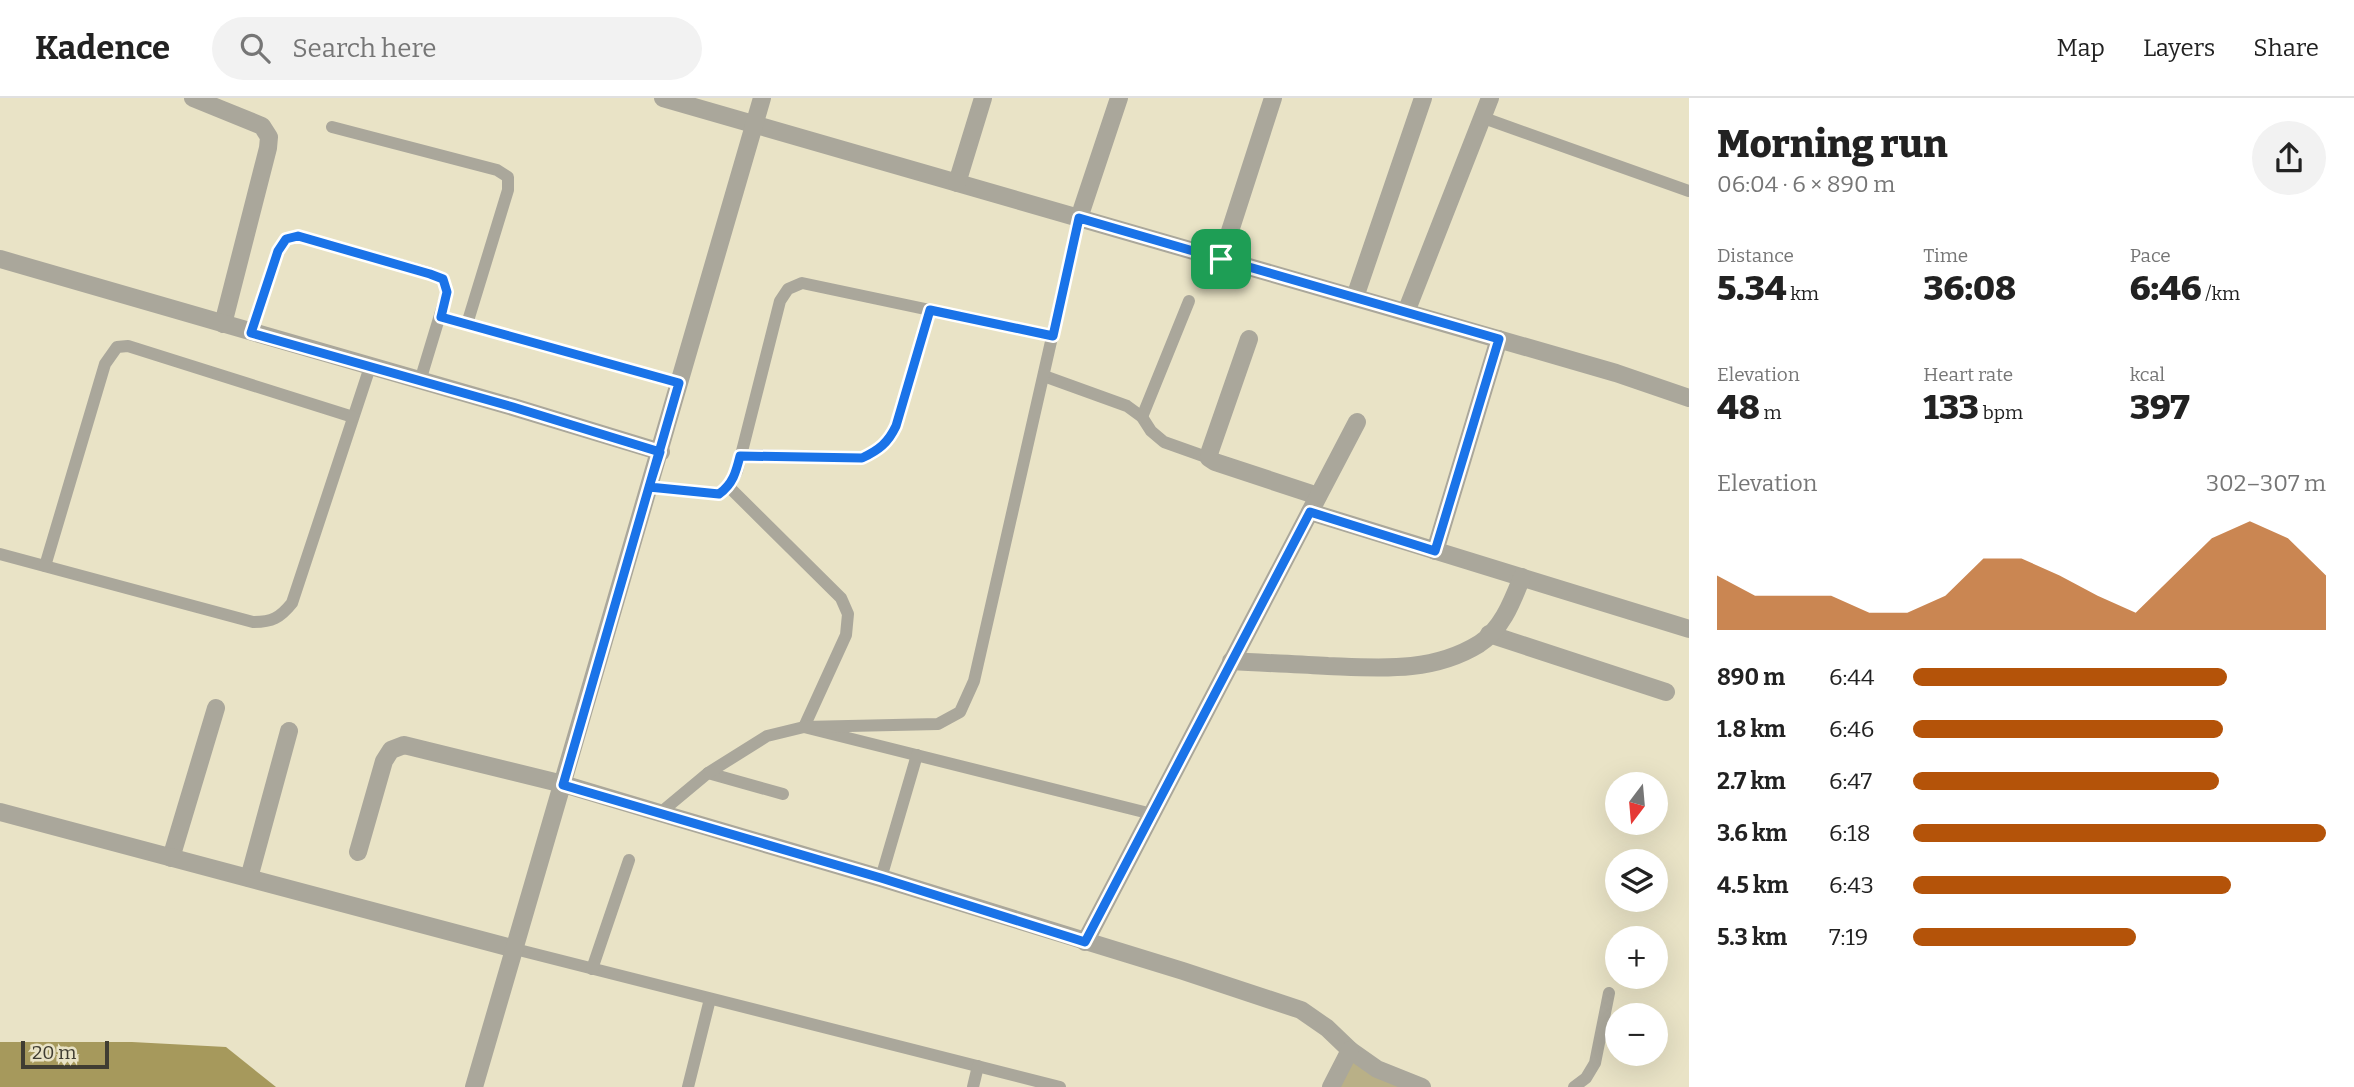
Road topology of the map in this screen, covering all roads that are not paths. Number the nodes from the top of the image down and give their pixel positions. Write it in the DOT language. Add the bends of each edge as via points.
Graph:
graph roads {
  1 [pos="193,98"];
  2 [pos="663,98"];
  3 [pos="762,98"];
  4 [pos="983,98"];
  5 [pos="1119,98"];
  6 [pos="1273,98"];
  7 [pos="1423,98"];
  8 [pos="1490,98"];
  9 [pos="1481,117"];
  10 [pos="754,125"];
  11 [pos="332,127"];
  12 [pos="957,183"];
  13 [pos="1689,191"];
  14 [pos="1079,218"];
  15 [pos="0,259"];
  16 [pos="1221,259"];
  17 [pos="1355,297"];
  18 [pos="1189,301"];
  19 [pos="930,310"];
  20 [pos="1406,312"];
  21 [pos="441,317"];
  22 [pos="223,324"];
  23 [pos="467,324"];
  24 [pos="251,333"];
  25 [pos="1053,336"];
  26 [pos="1250,339"];
  27 [pos="1499,339"];
  28 [pos="370,367"];
  29 [pos="1044,376"];
  30 [pos="420,381"];
  31 [pos="679,383"];
  32 [pos="1689,398"];
  33 [pos="353,416"];
  34 [pos="1142,417"];
  35 [pos="1357,422"];
  36 [pos="660,452"];
  37 [pos="740,456"];
  38 [pos="1209,458"];
  39 [pos="649,487"];
  40 [pos="729,487"];
  41 [pos="1314,504"];
  42 [pos="1435,551"];
  43 [pos="0,554"];
  44 [pos="45,566"];
  45 [pos="1522,577"];
  46 [pos="1689,628"];
  47 [pos="1489,634"];
  48 [pos="1231,661"];
  49 [pos="1666,692"];
  50 [pos="216,708"];
  51 [pos="804,727"];
  52 [pos="289,731"];
  53 [pos="916,755"];
  54 [pos="708,773"];
  55 [pos="563,785"];
  56 [pos="783,794"];
  57 [pos="0,812"];
  58 [pos="660,813"];
  59 [pos="1152,814"];
  60 [pos="358,852"];
  61 [pos="172,858"];
  62 [pos="629,860"];
  63 [pos="249,878"];
  64 [pos="881,878"];
  65 [pos="1085,942"];
  66 [pos="515,949"];
  67 [pos="592,969"];
  68 [pos="1609,993"];
  69 [pos="710,999"];
  70 [pos="1350,1050"];
  71 [pos="978,1066"];
  72 [pos="474,1087"];
  73 [pos="688,1087"];
  74 [pos="973,1087"];
  75 [pos="1060,1087"];
  76 [pos="1331,1087"];
  77 [pos="1422,1087"];
  78 [pos="1574,1087"];
  1 -- 22 [label="street" via="262,126 269,137"];
  2 -- 10 [label="street"];
  3 -- 10 [label="street"];
  4 -- 12 [label="street"];
  5 -- 14 [label="street"];
  6 -- 16 [label="street"];
  7 -- 17 [label="street"];
  8 -- 9 [label="street"];
  9 -- 13 [label="lane"];
  9 -- 20 [label="street"];
  10 -- 12 [label="street"];
  10 -- 31 [label="street"];
  11 -- 23 [label="lane" via="497,170 508,177"];
  12 -- 14 [label="street"];
  14 -- 16 [label="street"];
  14 -- 25 [label="lane"];
  15 -- 22 [label="street"];
  16 -- 17 [label="street"];
  17 -- 20 [label="street"];
  18 -- 34 [label="lane"];
  19 -- 25 [label="lane"];
  19 -- 37 [label="lane" via="896,426 878,451 862,458"];
  19 -- 37 [label="lane" via="802,283 788,289 780,301"];
  20 -- 27 [label="street"];
  21 -- 23 [label="lane"];
  21 -- 24 [label="lane" via="447,292 443,279 298,236 286,239 278,251"];
  21 -- 30 [label="lane"];
  22 -- 24 [label="street"];
  23 -- 31 [label="lane"];
  24 -- 28 [label="street"];
  25 -- 29 [label="lane"];
  26 -- 38 [label="street"];
  27 -- 32 [label="street"];
  27 -- 42 [label="street"];
  28 -- 30 [label="street"];
  28 -- 33 [label="lane"];
  29 -- 34 [label="lane" via="1128,406"];
  29 -- 51 [label="lane" via="974,681 960,712 938,724"];
  30 -- 36 [label="street"];
  31 -- 36 [label="street"];
  33 -- 44 [label="lane" via="292,603 269,622 253,622"];
  33 -- 44 [label="lane" via="128,346 117,347 105,364"];
  34 -- 38 [label="lane" via="1164,442"];
  35 -- 41 [label="street"];
  36 -- 39 [label="street"];
  37 -- 40 [label="lane"];
  38 -- 41 [label="street"];
  39 -- 40 [label="lane" via="719,494"];
  39 -- 55 [label="street"];
  40 -- 51 [label="lane" via="841,598 848,614 846,635"];
  41 -- 42 [label="street"];
  41 -- 48 [label="street"];
  42 -- 45 [label="street"];
  43 -- 44 [label="lane"];
  45 -- 46 [label="street"];
  45 -- 47 [label="street" via="1507,614"];
  47 -- 48 [label="street" via="1445,660 1401,669"];
  47 -- 49 [label="street"];
  48 -- 59 [label="street"];
  50 -- 61 [label="street"];
  51 -- 53 [label="lane"];
  51 -- 54 [label="lane" via="767,736"];
  52 -- 63 [label="street"];
  53 -- 59 [label="lane"];
  53 -- 64 [label="lane"];
  54 -- 56 [label="lane"];
  54 -- 58 [label="lane"];
  55 -- 58 [label="street"];
  55 -- 60 [label="street" via="404,745 391,750 384,761"];
  55 -- 66 [label="street"];
  57 -- 61 [label="street"];
  58 -- 64 [label="street"];
  59 -- 65 [label="street"];
  61 -- 63 [label="street"];
  62 -- 67 [label="lane"];
  63 -- 66 [label="street"];
  64 -- 65 [label="street"];
  65 -- 70 [label="street" via="1301,1010"];
  66 -- 67 [label="lane"];
  66 -- 72 [label="street"];
  67 -- 69 [label="lane"];
  68 -- 78 [label="lane" via="1595,1063 1586,1079"];
  69 -- 71 [label="lane"];
  69 -- 73 [label="lane"];
  70 -- 76 [label="street"];
  70 -- 77 [label="street" via="1377,1069"];
  71 -- 74 [label="lane"];
  71 -- 75 [label="lane"];
}
